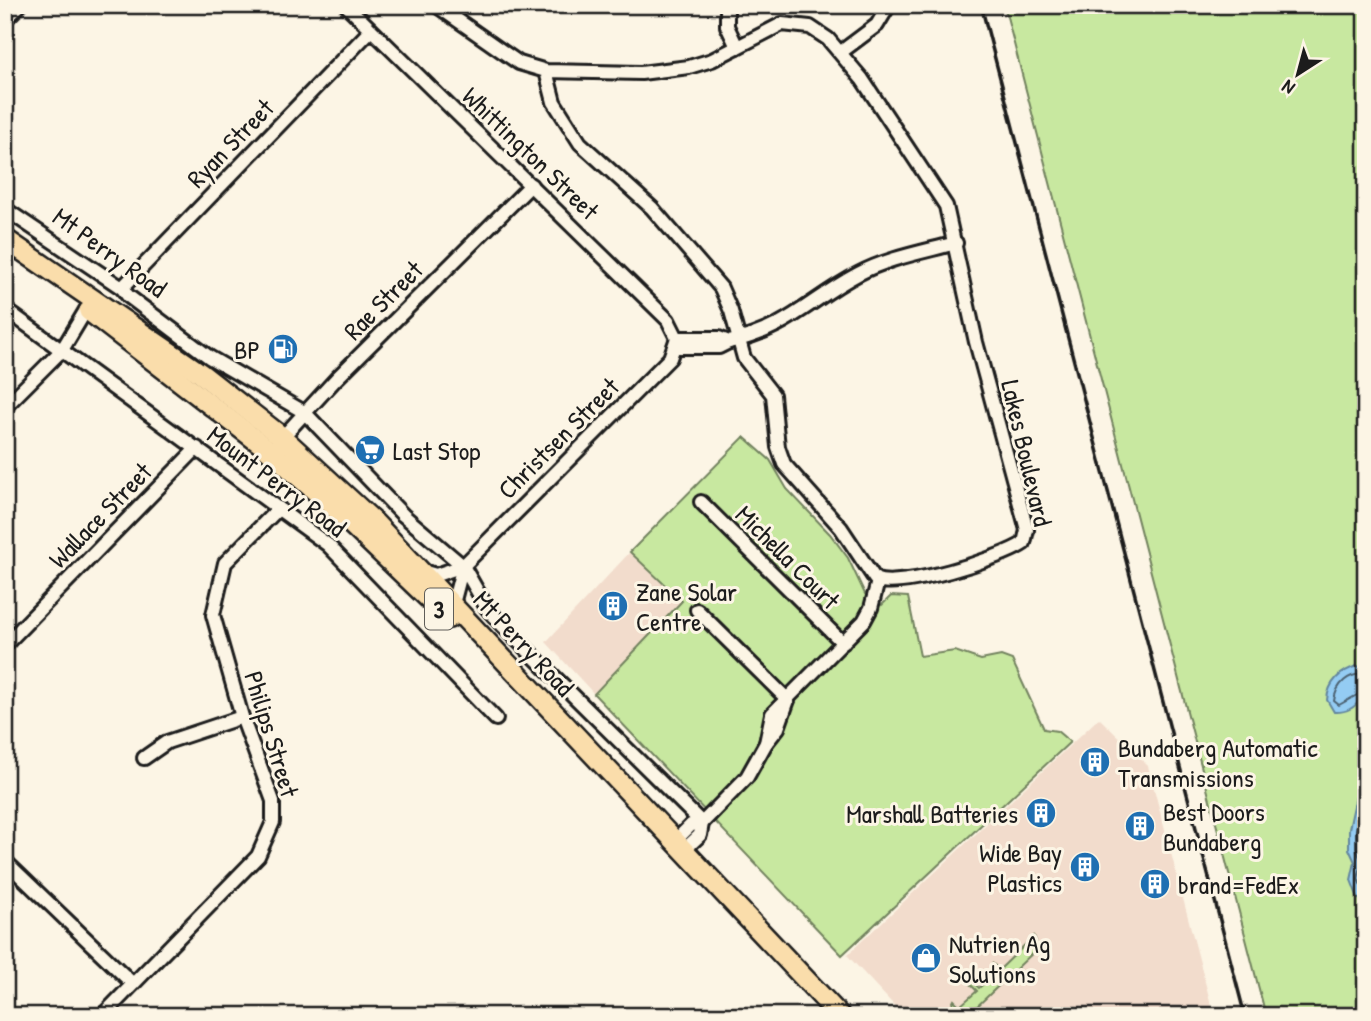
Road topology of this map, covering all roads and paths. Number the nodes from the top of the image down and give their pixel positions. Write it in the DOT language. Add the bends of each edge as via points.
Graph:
graph roads {
  1 [pos="20,5"];
  2 [pos="345,5"];
  3 [pos="436,5"];
  4 [pos="727,5"];
  5 [pos="889,5"];
  6 [pos="5,20"];
  7 [pos="372,30"];
  8 [pos="737,47"];
  9 [pos="841,52"];
  10 [pos="546,71"];
  11 [pos="531,185"];
  12 [pos="5,209"];
  13 [pos="5,219"];
  14 [pos="28,226"];
  15 [pos="5,239"];
  16 [pos="956,243"];
  17 [pos="5,254"];
  18 [pos="122,288"];
  19 [pos="90,304"];
  20 [pos="5,309"];
  21 [pos="734,340"];
  22 [pos="677,343"];
  23 [pos="62,350"];
  24 [pos="5,407"];
  25 [pos="304,412"];
  26 [pos="276,444"];
  27 [pos="197,448"];
  28 [pos="701,502"];
  29 [pos="279,508"];
  30 [pos="463,566"];
  31 [pos="420,570"];
  32 [pos="878,581"];
  33 [pos="453,604"];
  34 [pos="697,610"];
  35 [pos="843,643"];
  36 [pos="5,645"];
  37 [pos="788,700"];
  38 [pos="243,718"];
  39 [pos="496,719"];
  40 [pos="144,758"];
  41 [pos="702,823"];
  42 [pos="675,850"];
  43 [pos="8,870"];
  44 [pos="133,984"];
  45 [pos="102,1016"];
  46 [pos="825,1016"];
  47 [pos="840,1016"];
  1 -- 6 [label="street"];
  2 -- 7 [label="street, Whittington Street"];
  3 -- 10 [label="street, Lakes Boulevard" via="519,63"];
  4 -- 8 [label="street" via="727,26"];
  5 -- 9 [label="street" via="877,25"];
  7 -- 11 [label="street, Whittington Street"];
  7 -- 18 [label="street, Ryan Street"];
  8 -- 9 [label="street, Lakes Boulevard" via="774,26 791,24 817,31"];
  8 -- 10 [label="street, Lakes Boulevard" via="712,60 672,71"];
  9 -- 16 [label="street, Lakes Boulevard" via="938,192"];
  10 -- 21 [label="street" via="554,102 580,143 652,208 716,279 731,311"];
  11 -- 22 [label="street, Whittington Street" via="668,320"];
  11 -- 25 [label="street, Rae Street"];
  12 -- 14 [label="street, Mt Perry Road"];
  13 -- 14 [label="street"];
  14 -- 18 [label="street, Mt Perry Road"];
  15 -- 19 [label="main road, Mt Perry Road / 3"];
  16 -- 21 [label="street" via="876,266 839,285 791,320"];
  16 -- 32 [label="street, Lakes Boulevard" via="1027,537 1015,548 937,577"];
  17 -- 19 [label="main road, Mt Perry Road / 3"];
  18 -- 25 [label="street, Mt Perry Road" via="209,356"];
  19 -- 23 [label="street"];
  19 -- 26 [label="main road, Mt Perry Road / 3" via="200,373"];
  20 -- 23 [label="street, Mount Perry Road"];
  21 -- 22 [label="street"];
  21 -- 32 [label="street" via="773,395 778,447 785,464 841,528"];
  22 -- 30 [label="street, Christsen Street" via="670,358"];
  23 -- 24 [label="street"];
  23 -- 27 [label="street, Mount Perry Road"];
  25 -- 26 [label="street, Rae Street"];
  25 -- 30 [label="street, Mt Perry Road" via="403,515"];
  26 -- 31 [label="main road, Mt Perry Road / 3" via="372,520"];
  26 -- 42 [label="main road, Mt Perry Road / 3" via="329,503"];
  27 -- 29 [label="street, Mount Perry Road"];
  27 -- 36 [label="street, Wallace Street"];
  28 -- 35 [label="street, Michella Court"];
  29 -- 38 [label="street, Philips Street" via="225,563 214,608 214,622"];
  29 -- 39 [label="street, Mount Perry Road" via="328,545"];
  30 -- 31 [label="street" via="436,575"];
  30 -- 33 [label="street"];
  30 -- 41 [label="street, Mt Perry Road" via="503,626"];
  31 -- 33 [label="main road, Mt Perry Road / 3"];
  32 -- 35 [label="street" via="868,615"];
  33 -- 42 [label="main road, Mt Perry Road / 3"];
  34 -- 37 [label="street"];
  35 -- 37 [label="street"];
  37 -- 41 [label="street" via="778,728 747,778"];
  38 -- 40 [label="street" via="167,743"];
  38 -- 44 [label="street, Philips Street" via="273,801 270,834 258,856"];
  41 -- 42 [label="street" via="700,835"];
  42 -- 46 [label="main road, Mt Perry Road / 3"];
  42 -- 47 [label="main road, Mt Perry Road / 3"];
  43 -- 44 [label="street"];
  44 -- 45 [label="street, Philips Street"];
}
